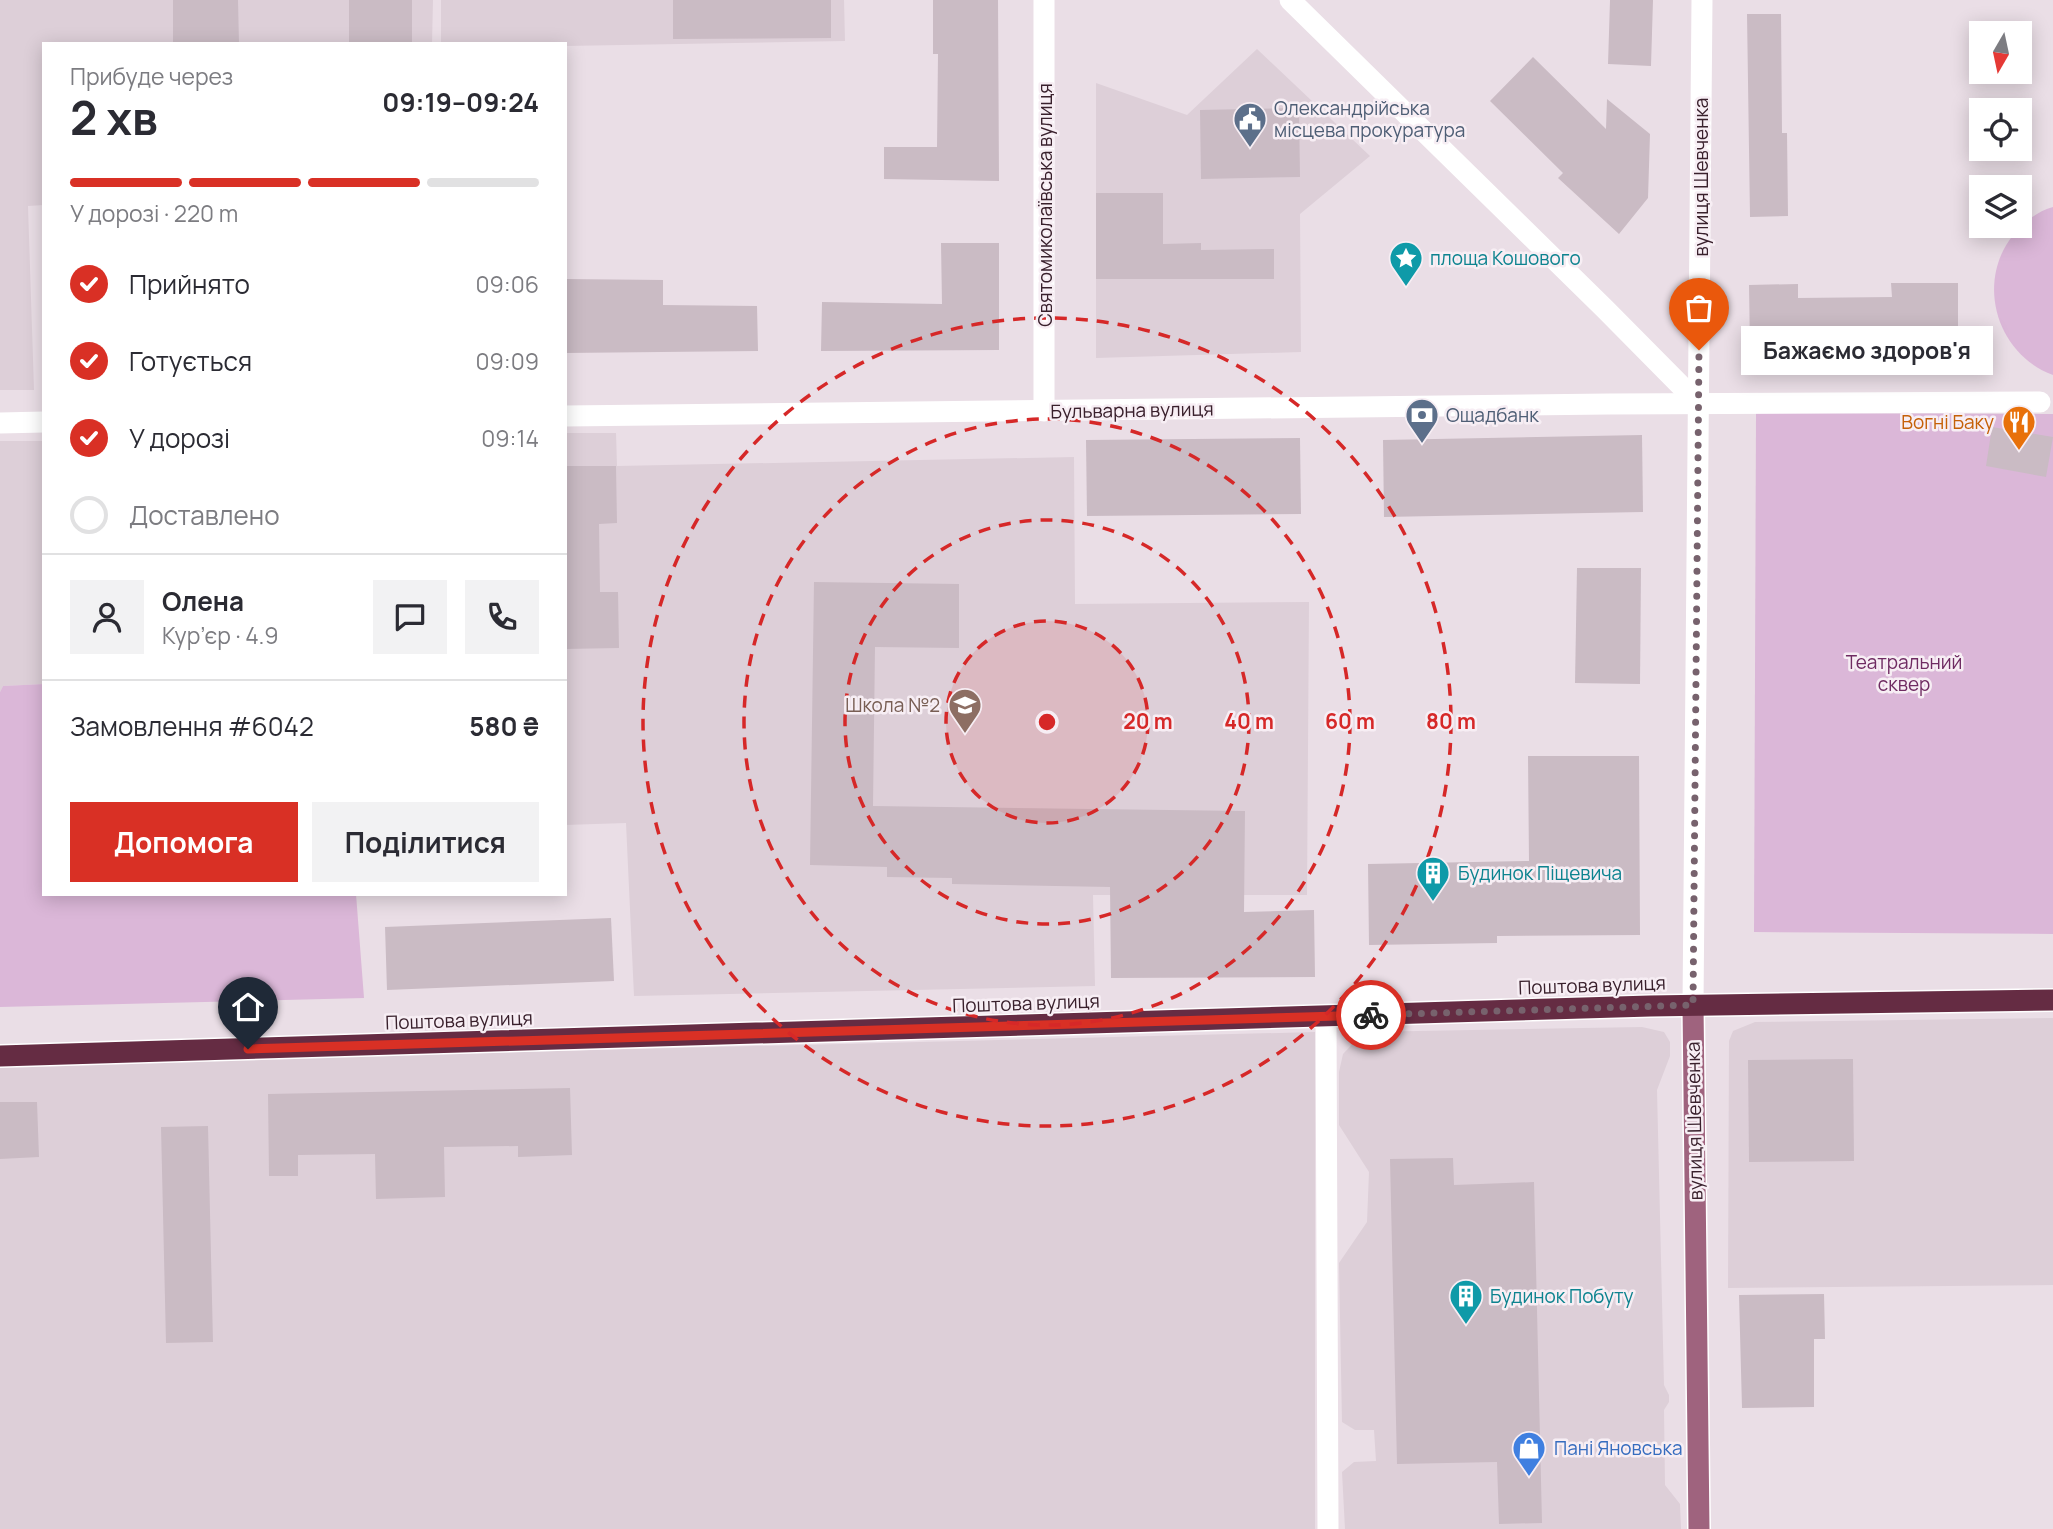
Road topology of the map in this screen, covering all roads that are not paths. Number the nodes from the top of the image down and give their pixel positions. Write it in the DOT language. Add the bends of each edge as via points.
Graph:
graph roads {
  1 [pos="1044,0"];
  2 [pos="1290,0"];
  3 [pos="1702,0"];
  4 [pos="2040,402"];
  5 [pos="1699,404"];
  6 [pos="1044,411"];
  7 [pos="567,416"];
  8 [pos="42,422"];
  9 [pos="0,423"];
  10 [pos="2053,1000"];
  11 [pos="1693,1005"];
  12 [pos="1326,1016"];
  13 [pos="0,1056"];
  14 [pos="1328,1529"];
  15 [pos="1699,1529"];
  1 -- 6 [label="street, Святомиколаївська вулиця"];
  2 -- 5 [label="street"];
  3 -- 5 [label="street, вулиця Шевченка"];
  4 -- 5 [label="street, Бульварна вулиця"];
  5 -- 6 [label="street, Бульварна вулиця"];
  5 -- 11 [label="street, вулиця Шевченка"];
  6 -- 7 [label="street, Бульварна вулиця"];
  8 -- 9 [label="street"];
  10 -- 11 [label="highway, Поштова вулиця"];
  11 -- 12 [label="highway, Поштова вулиця"];
  11 -- 15 [label="main road, вулиця Шевченка"];
  12 -- 13 [label="highway, Поштова вулиця"];
  12 -- 14 [label="street"];
}
